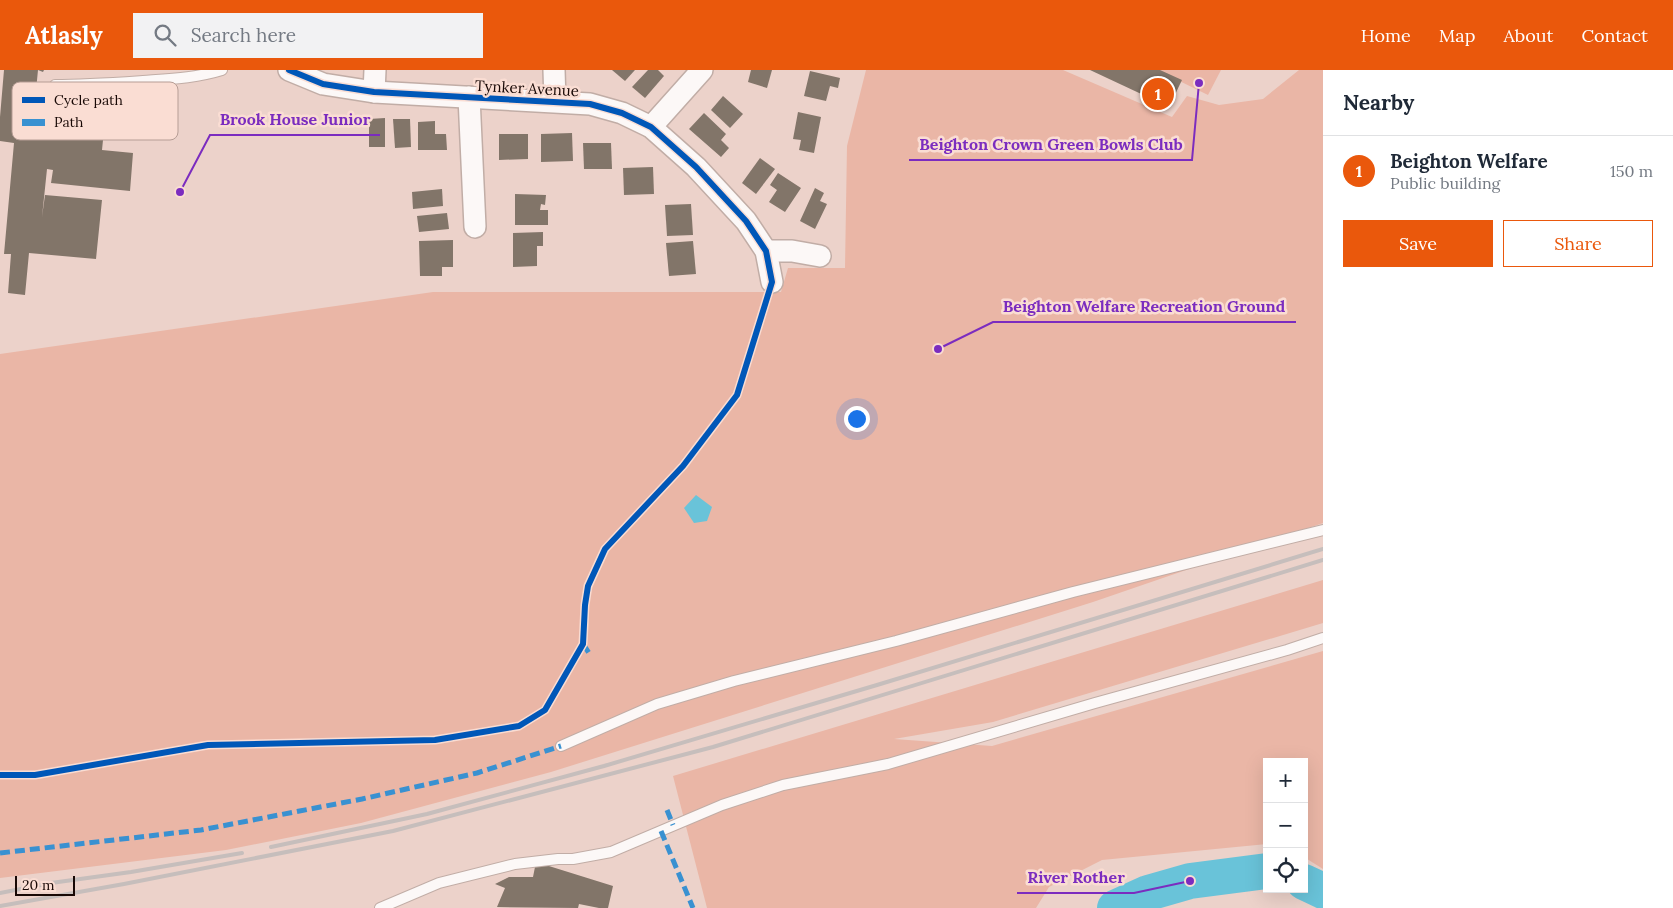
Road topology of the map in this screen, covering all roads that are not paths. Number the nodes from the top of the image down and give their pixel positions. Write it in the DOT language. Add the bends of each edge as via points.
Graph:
graph roads {
  1 [pos="222,70"];
  2 [pos="289,70"];
  3 [pos="375,70"];
  4 [pos="554,70"];
  5 [pos="702,70"];
  6 [pos="132,82"];
  7 [pos="374,92"];
  8 [pos="469,97"];
  9 [pos="555,101"];
  10 [pos="650,127"];
  11 [pos="475,227"];
  12 [pos="766,251"];
  13 [pos="820,256"];
  14 [pos="772,282"];
  15 [pos="1323,530"];
  16 [pos="1323,638"];
  17 [pos="560,746"];
  18 [pos="380,908"];
  1 -- 6 [label="lane" via="205,76"];
  2 -- 7 [label="street, Tynker Avenue" via="323,84"];
  3 -- 7 [label="street"];
  4 -- 9 [label="street"];
  5 -- 10 [label="street"];
  7 -- 8 [label="street, Tynker Avenue"];
  8 -- 9 [label="street, Tynker Avenue"];
  8 -- 11 [label="street"];
  9 -- 10 [label="street, Tynker Avenue" via="590,104 622,113"];
  10 -- 12 [label="street, Tynker Avenue" via="696,167 746,221"];
  12 -- 13 [label="street"];
  12 -- 14 [label="street, Tynker Avenue"];
  15 -- 17 [label="lane" via="734,681 657,704"];
  16 -- 18 [label="lane" via="888,764 783,785 722,805 611,852 515,864 439,883"];
}
